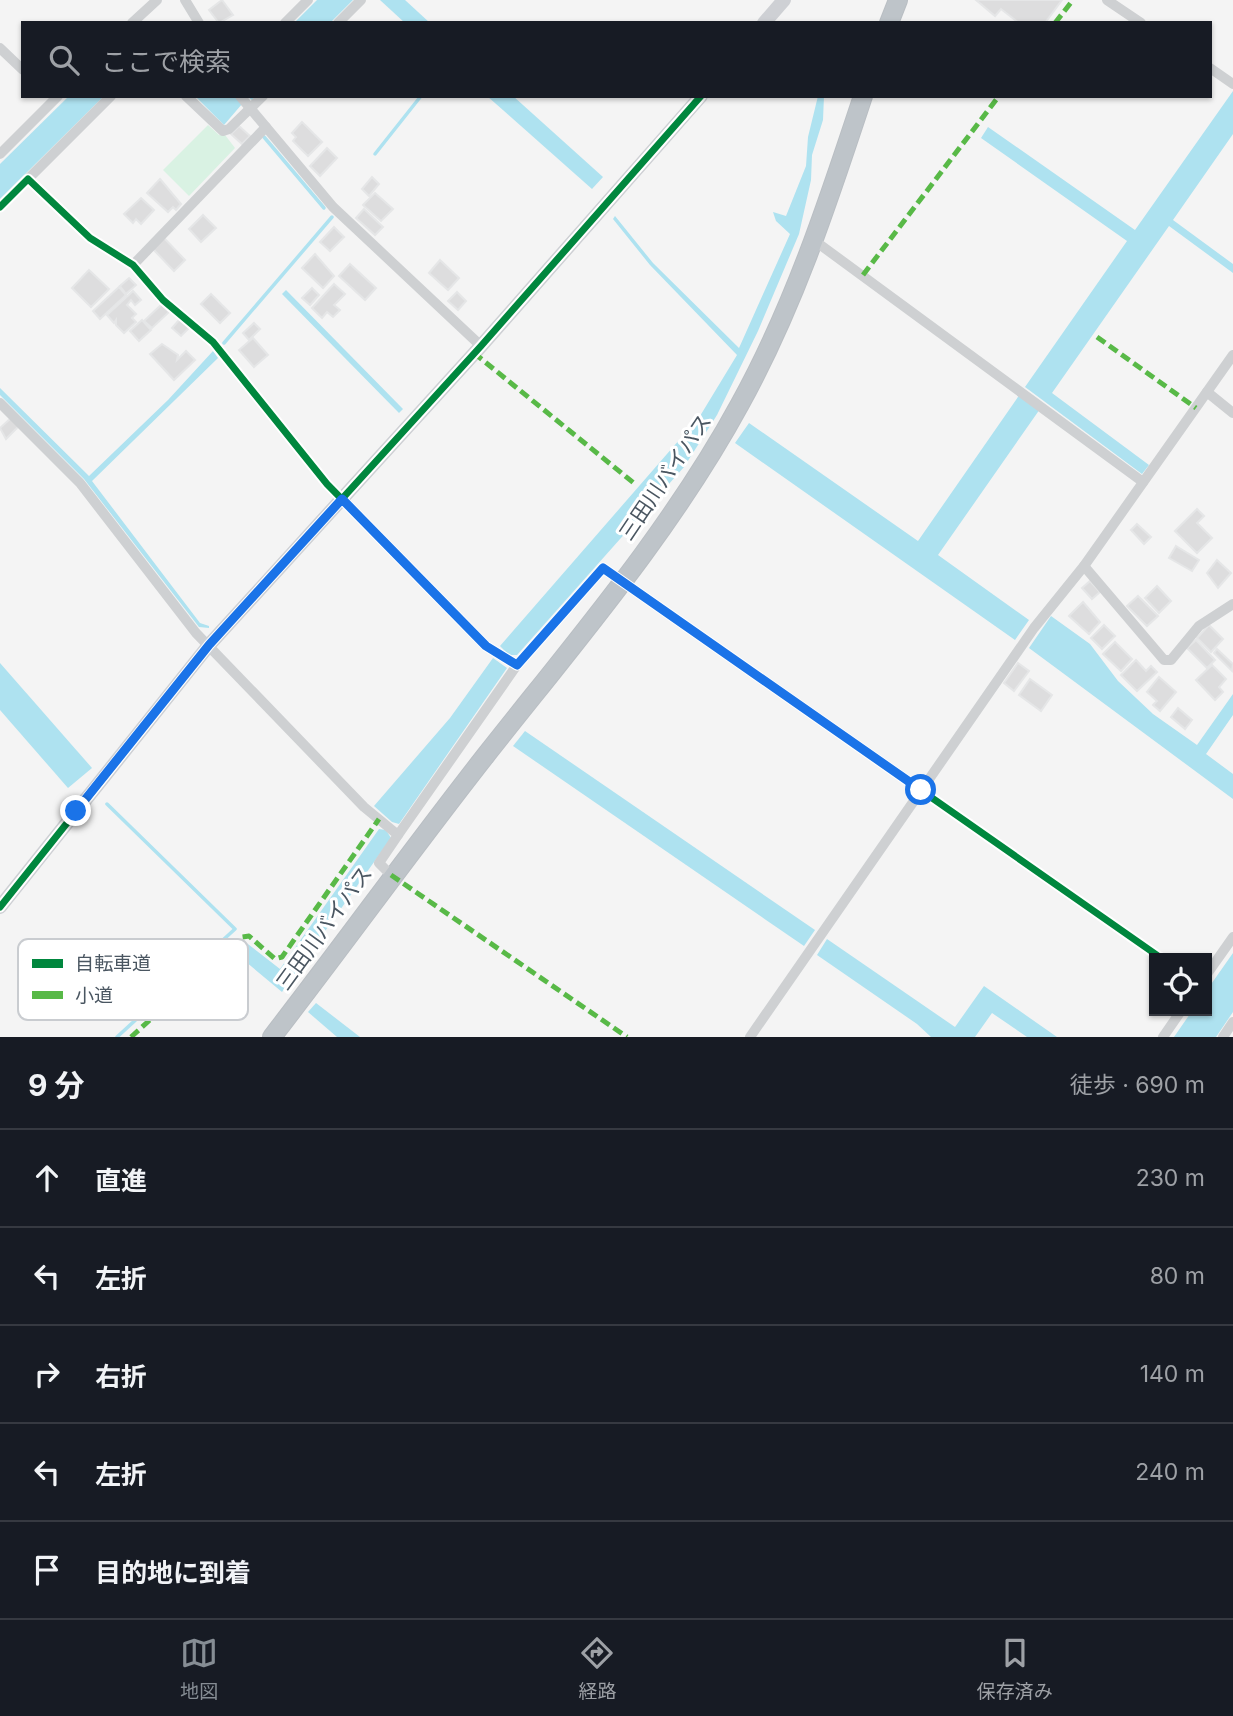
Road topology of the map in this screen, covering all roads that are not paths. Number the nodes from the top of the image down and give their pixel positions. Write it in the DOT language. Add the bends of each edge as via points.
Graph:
graph roads {
  1 [pos="158,0"];
  2 [pos="185,0"];
  3 [pos="308,0"];
  4 [pos="361,0"];
  5 [pos="784,0"];
  6 [pos="898,0"];
  7 [pos="1107,0"];
  8 [pos="134,21"];
  9 [pos="197,21"];
  10 [pos="287,21"];
  11 [pos="340,21"];
  12 [pos="766,21"];
  13 [pos="890,21"];
  14 [pos="1139,21"];
  15 [pos="0,48"];
  16 [pos="21,68"];
  17 [pos="1212,69"];
  18 [pos="1233,83"];
  19 [pos="54,98"];
  20 [pos="109,98"];
  21 [pos="189,98"];
  22 [pos="699,98"];
  23 [pos="862,98"];
  24 [pos="245,103"];
  25 [pos="266,127"];
  26 [pos="0,154"];
  27 [pos="28,179"];
  28 [pos="0,207"];
  29 [pos="815,241"];
  30 [pos="133,265"];
  31 [pos="481,346"];
  32 [pos="1233,355"];
  33 [pos="1207,392"];
  34 [pos="0,403"];
  35 [pos="1233,413"];
  36 [pos="1143,482"];
  37 [pos="342,499"];
  38 [pos="1084,566"];
  39 [pos="621,582"];
  40 [pos="1233,604"];
  41 [pos="209,645"];
  42 [pos="517,665"];
  43 [pos="921,790"];
  44 [pos="398,835"];
  45 [pos="391,875"];
  46 [pos="0,907"];
  47 [pos="1233,937"];
  48 [pos="1154,953"];
  49 [pos="1212,967"];
  50 [pos="1178,1016"];
  51 [pos="1233,1022"];
  52 [pos="272,1037"];
  53 [pos="750,1037"];
  54 [pos="1163,1037"];
  55 [pos="1223,1037"];
  1 -- 8 [label="street"];
  2 -- 9 [label="street"];
  3 -- 10 [label="street"];
  4 -- 11 [label="street"];
  5 -- 12 [label="street"];
  6 -- 13 [label="highway"];
  7 -- 14 [label="street"];
  15 -- 16 [label="street"];
  17 -- 18 [label="street"];
  19 -- 26 [label="street"];
  20 -- 27 [label="street"];
  21 -- 24 [label="street" via="223,131 229,130"];
  22 -- 31 [label="street"];
  23 -- 29 [label="highway, 三田川バイパス"];
  24 -- 25 [label="street"];
  25 -- 30 [label="street"];
  25 -- 31 [label="street" via="333,207"];
  27 -- 28 [label="street"];
  27 -- 30 [label="street" via="90,239"];
  29 -- 36 [label="street"];
  29 -- 39 [label="highway, 三田川バイパス" via="740,405 679,504"];
  30 -- 37 [label="street" via="163,300 214,342"];
  31 -- 37 [label="street"];
  32 -- 33 [label="street"];
  33 -- 35 [label="street"];
  33 -- 36 [label="street"];
  34 -- 41 [label="street" via="80,483"];
  36 -- 38 [label="street"];
  37 -- 41 [label="street"];
  37 -- 42 [label="street" via="486,646"];
  38 -- 40 [label="street" via="1164,660 1171,660 1211,616"];
  38 -- 43 [label="street" via="1034,628"];
  39 -- 42 [label="street" via="603,568"];
  39 -- 43 [label="street"];
  39 -- 45 [label="highway, 三田川バイパス"];
  41 -- 44 [label="street" via="364,807"];
  41 -- 46 [label="street"];
  42 -- 44 [label="street"];
  43 -- 48 [label="street"];
  43 -- 53 [label="street"];
  44 -- 45 [label="street" via="379,863"];
  45 -- 52 [label="highway, 三田川バイパス"];
  47 -- 49 [label="street"];
  50 -- 54 [label="street"];
  51 -- 55 [label="street"];
}
